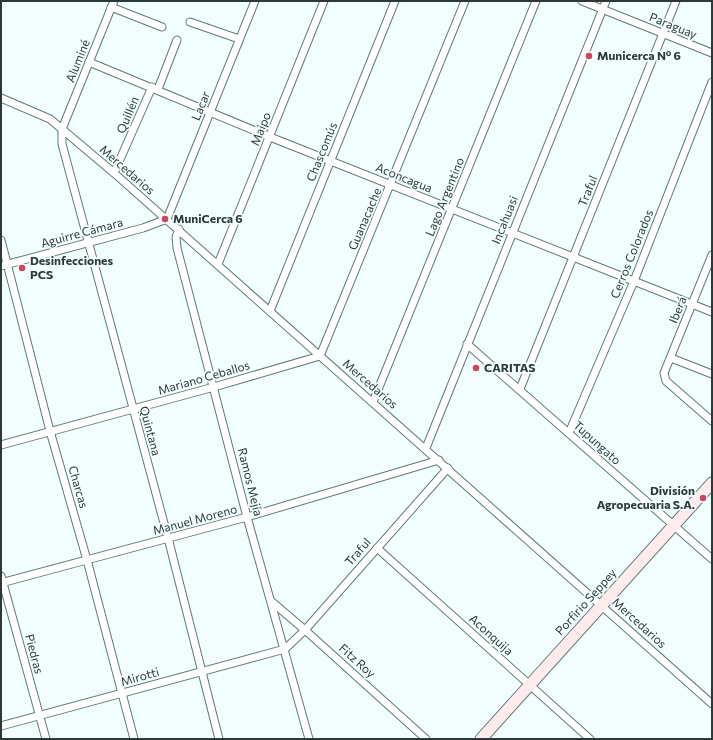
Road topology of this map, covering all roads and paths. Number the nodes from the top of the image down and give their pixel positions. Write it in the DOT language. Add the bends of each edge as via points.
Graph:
graph roads {
  1 [pos="254,1"];
  2 [pos="324,1"];
  3 [pos="395,1"];
  4 [pos="465,1"];
  5 [pos="536,1"];
  6 [pos="582,1"];
  7 [pos="606,1"];
  8 [pos="676,1"];
  9 [pos="113,4"];
  10 [pos="602,9"];
  11 [pos="190,22"];
  12 [pos="162,27"];
  13 [pos="663,34"];
  14 [pos="239,39"];
  15 [pos="177,40"];
  16 [pos="712,53"];
  17 [pos="89,62"];
  18 [pos="712,82"];
  19 [pos="155,88"];
  20 [pos="1,98"];
  21 [pos="210,113"];
  22 [pos="62,129"];
  23 [pos="270,137"];
  24 [pos="330,161"];
  25 [pos="114,173"];
  26 [pos="391,185"];
  27 [pos="452,209"];
  28 [pos="167,219"];
  29 [pos="179,229"];
  30 [pos="512,232"];
  31 [pos="1,240"];
  32 [pos="88,242"];
  33 [pos="712,256"];
  34 [pos="573,257"];
  35 [pos="218,264"];
  36 [pos="4,265"];
  37 [pos="634,281"];
  38 [pos="692,304"];
  39 [pos="270,311"];
  40 [pos="712,312"];
  41 [pos="467,344"];
  42 [pos="320,356"];
  43 [pos="671,358"];
  44 [pos="712,374"];
  45 [pos="214,387"];
  46 [pos="520,389"];
  47 [pos="373,402"];
  48 [pos="133,409"];
  49 [pos="712,421"];
  50 [pos="50,431"];
  51 [pos="569,432"];
  52 [pos="1,445"];
  53 [pos="426,448"];
  54 [pos="439,460"];
  55 [pos="448,468"];
  56 [pos="712,483"];
  57 [pos="247,517"];
  58 [pos="673,525"];
  59 [pos="168,538"];
  60 [pos="377,548"];
  61 [pos="712,559"];
  62 [pos="87,560"];
  63 [pos="2,580"];
  64 [pos="271,602"];
  65 [pos="601,604"];
  66 [pos="305,630"];
  67 [pos="285,649"];
  68 [pos="200,671"];
  69 [pos="530,684"];
  70 [pos="121,694"];
  71 [pos="712,704"];
  72 [pos="40,716"];
  73 [pos="1,726"];
  74 [pos="46,739"];
  75 [pos="134,739"];
  76 [pos="219,739"];
  77 [pos="309,739"];
  78 [pos="426,739"];
  79 [pos="481,739"];
  80 [pos="590,739"];
  1 -- 14 [label="street, Lacar"];
  2 -- 23 [label="street, Maipo"];
  3 -- 24 [label="street, Chascomús"];
  4 -- 26 [label="street, Guanacache"];
  5 -- 27 [label="street, Lago Argentino"];
  6 -- 10 [label="street, Paraguay"];
  7 -- 10 [label="street, Incahuasi"];
  8 -- 13 [label="street, Traful"];
  9 -- 12 [label="street"];
  9 -- 17 [label="street, Aluminé"];
  10 -- 13 [label="street, Paraguay"];
  10 -- 30 [label="street, Incahuasi"];
  11 -- 14 [label="street"];
  13 -- 16 [label="street, Paraguay"];
  13 -- 34 [label="street, Traful"];
  14 -- 21 [label="street, Lacar"];
  15 -- 19 [label="street, Quillén"];
  17 -- 19 [label="street, Aconcagua"];
  17 -- 22 [label="street, Aluminé"];
  18 -- 37 [label="street, Cerros Colorados"];
  19 -- 21 [label="street, Aconcagua"];
  19 -- 25 [label="street, Quillén"];
  20 -- 22 [label="street, Mercedarios" via="50,119"];
  21 -- 23 [label="street, Aconcagua"];
  21 -- 28 [label="street, Lacar"];
  22 -- 25 [label="street, Mercedarios"];
  22 -- 32 [label="street, Quintana" via="62,144"];
  23 -- 24 [label="street, Aconcagua"];
  23 -- 35 [label="street, Maipo"];
  24 -- 26 [label="street, Aconcagua"];
  24 -- 39 [label="street, Chascomús"];
  25 -- 28 [label="street, Mercedarios"];
  26 -- 27 [label="street, Aconcagua"];
  26 -- 42 [label="street, Guanacache"];
  27 -- 30 [label="street, Aconcagua"];
  27 -- 47 [label="street, Lago Argentino"];
  28 -- 29 [label="street, Mercedarios"];
  28 -- 32 [label="street, Aguirre Cámara"];
  29 -- 35 [label="street, Mercedarios"];
  29 -- 45 [label="street, Ramos Mejía" via="176,237 177,248"];
  30 -- 34 [label="street, Aconcagua"];
  30 -- 41 [label="street, Incahuasi"];
  31 -- 36 [label="street, Charcas"];
  32 -- 36 [label="street, Aguirre Cámara"];
  32 -- 48 [label="street, Quintana"];
  33 -- 38 [label="street, Iberá"];
  34 -- 37 [label="street, Aconcagua"];
  34 -- 46 [label="street, Traful"];
  35 -- 39 [label="street, Mercedarios"];
  36 -- 50 [label="street, Charcas"];
  37 -- 38 [label="street, Aconcagua"];
  37 -- 51 [label="street, Cerros Colorados"];
  38 -- 40 [label="street, Aconcagua"];
  38 -- 43 [label="street, Iberá"];
  39 -- 42 [label="street, Mercedarios"];
  41 -- 46 [label="street, Tupungato"];
  41 -- 53 [label="street, Incahuasi"];
  42 -- 45 [label="street, Mariano Ceballos"];
  42 -- 47 [label="street, Mercedarios"];
  43 -- 44 [label="street"];
  43 -- 49 [label="street, Iberá" via="664,373 666,381"];
  45 -- 48 [label="street, Mariano Ceballos"];
  45 -- 57 [label="street, Ramos Mejía"];
  46 -- 51 [label="street, Tupungato"];
  47 -- 53 [label="street, Mercedarios"];
  48 -- 50 [label="street, Mariano Ceballos"];
  48 -- 59 [label="street, Quintana"];
  50 -- 52 [label="street, Mariano Ceballos"];
  50 -- 62 [label="street, Charcas"];
  51 -- 58 [label="street, Tupungato"];
  53 -- 54 [label="street, Mercedarios"];
  54 -- 55 [label="street, Mercedarios"];
  54 -- 57 [label="street, Manuel Moreno"];
  55 -- 60 [label="street, Traful"];
  55 -- 65 [label="street, Mercedarios"];
  56 -- 58 [label="main road, Porfirio Seppey"];
  57 -- 59 [label="street, Manuel Moreno"];
  57 -- 64 [label="street, Ramos Mejía"];
  58 -- 61 [label="street, Tupungato"];
  58 -- 65 [label="main road, Porfirio Seppey"];
  59 -- 62 [label="street, Manuel Moreno"];
  59 -- 68 [label="street, Quintana"];
  60 -- 66 [label="street, Traful"];
  60 -- 69 [label="street, Aconquija"];
  62 -- 63 [label="street, Manuel Moreno"];
  62 -- 70 [label="street, Charcas"];
  63 -- 72 [label="street, Piedras"];
  64 -- 66 [label="street, Fitz Roy"];
  64 -- 67 [label="street, Ramos Mejía"];
  65 -- 69 [label="main road, Porfirio Seppey"];
  65 -- 71 [label="street, Mercedarios"];
  66 -- 67 [label="street, Traful"];
  66 -- 78 [label="street, Fitz Roy"];
  67 -- 68 [label="street, Mirotti"];
  67 -- 77 [label="street, Ramos Mejía"];
  68 -- 70 [label="street, Mirotti"];
  68 -- 76 [label="street, Quintana"];
  69 -- 79 [label="main road, Porfirio Seppey"];
  69 -- 80 [label="street, Aconquija"];
  70 -- 72 [label="street, Mirotti"];
  70 -- 75 [label="street, Charcas"];
  72 -- 73 [label="street, Mirotti"];
  72 -- 74 [label="street, Piedras"];
}
